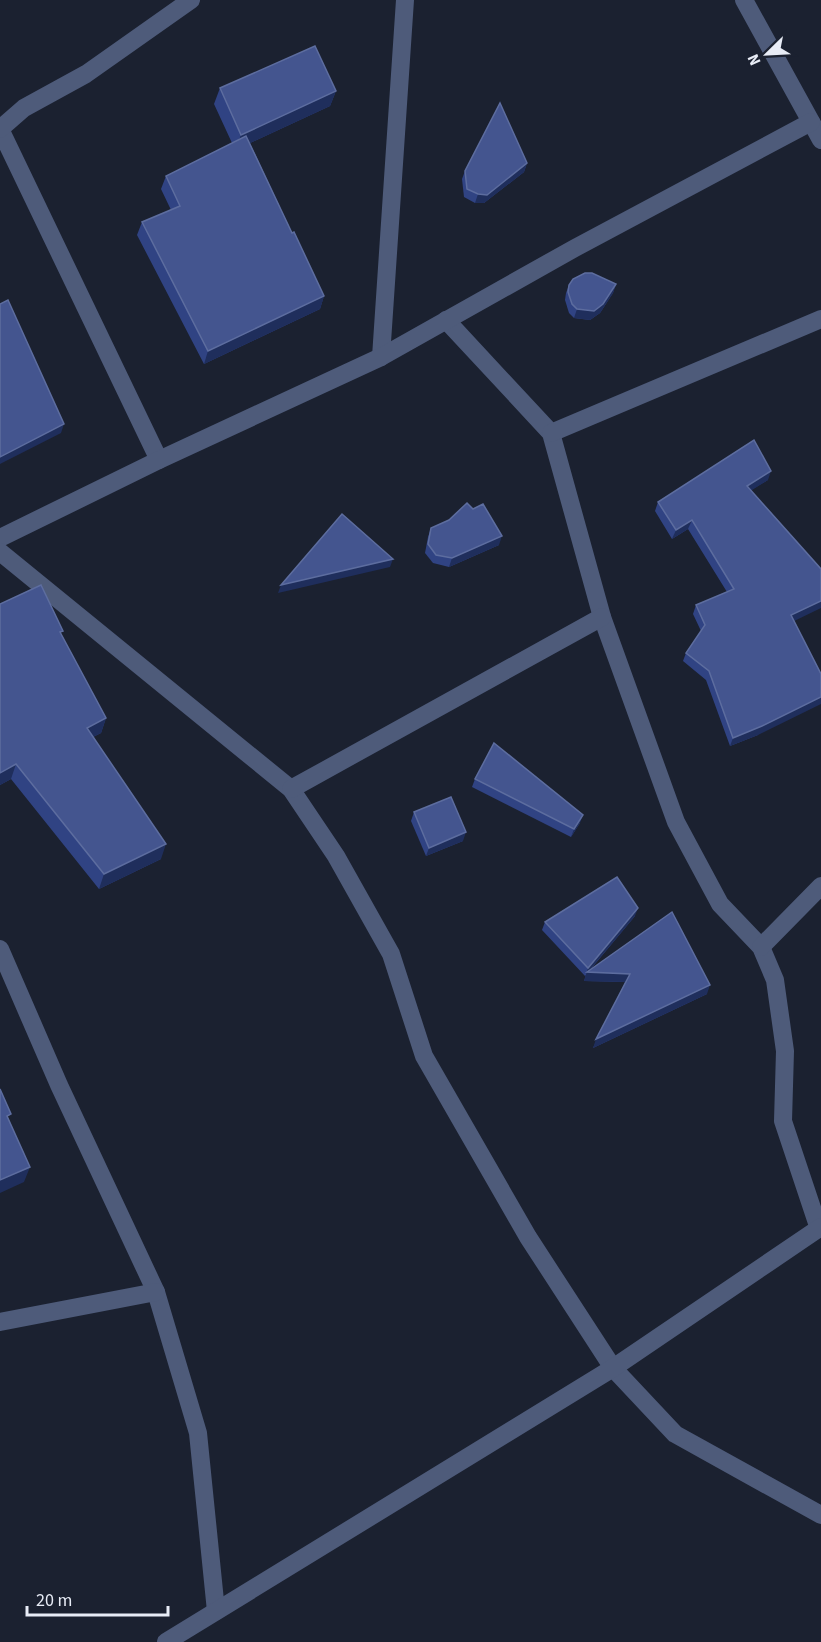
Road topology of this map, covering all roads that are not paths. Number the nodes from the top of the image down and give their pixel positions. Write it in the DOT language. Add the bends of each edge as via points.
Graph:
graph roads {
  1 [pos="191,0"];
  2 [pos="405,0"];
  3 [pos="744,0"];
  4 [pos="811,122"];
  5 [pos="0,129"];
  6 [pos="821,140"];
  7 [pos="821,319"];
  8 [pos="446,320"];
  9 [pos="381,357"];
  10 [pos="551,433"];
  11 [pos="159,460"];
  12 [pos="0,538"];
  13 [pos="0,552"];
  14 [pos="602,617"];
  15 [pos="291,789"];
  16 [pos="821,886"];
  17 [pos="761,947"];
  18 [pos="0,949"];
  19 [pos="820,1228"];
  20 [pos="156,1292"];
  21 [pos="0,1322"];
  22 [pos="613,1368"];
  23 [pos="821,1515"];
  24 [pos="216,1611"];
  25 [pos="166,1642"];
  1 -- 5 [label="street" via="86,74 24,108"];
  2 -- 9 [label="street"];
  3 -- 4 [label="street"];
  4 -- 6 [label="street"];
  4 -- 8 [label="street"];
  5 -- 11 [label="street"];
  7 -- 10 [label="street"];
  8 -- 9 [label="street"];
  8 -- 10 [label="street"];
  9 -- 11 [label="street"];
  10 -- 14 [label="street"];
  11 -- 12 [label="street"];
  13 -- 15 [label="street"];
  14 -- 15 [label="street"];
  14 -- 17 [label="street" via="676,822 720,904"];
  15 -- 22 [label="street" via="336,856 391,954 424,1056 528,1237"];
  16 -- 17 [label="street"];
  17 -- 19 [label="street" via="775,980 785,1052 783,1121"];
  18 -- 20 [label="street"];
  19 -- 22 [label="street"];
  20 -- 21 [label="street"];
  20 -- 24 [label="street" via="198,1433"];
  22 -- 23 [label="street" via="675,1434"];
  22 -- 24 [label="street"];
  24 -- 25 [label="street"];
}
